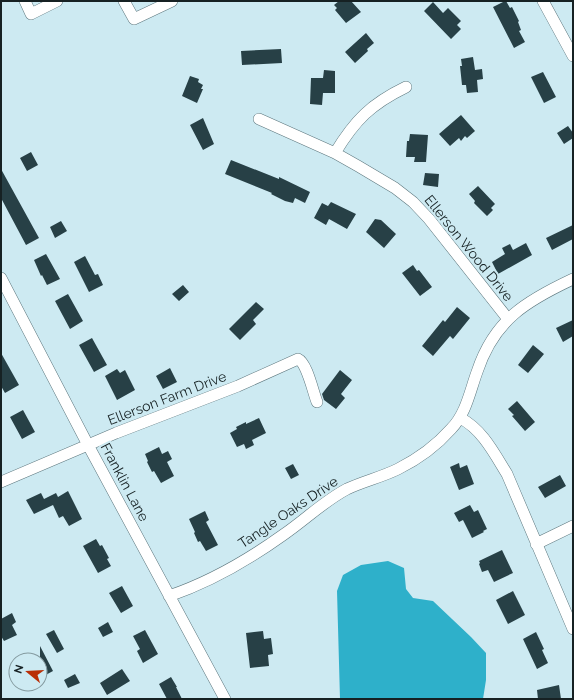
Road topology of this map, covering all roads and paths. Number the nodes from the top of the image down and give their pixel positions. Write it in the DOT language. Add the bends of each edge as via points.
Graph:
graph roads {
  1 [pos="25,1"];
  2 [pos="57,1"];
  3 [pos="124,1"];
  4 [pos="172,1"];
  5 [pos="543,1"];
  6 [pos="573,56"];
  7 [pos="406,87"];
  8 [pos="259,119"];
  9 [pos="335,153"];
  10 [pos="1,278"];
  11 [pos="573,278"];
  12 [pos="508,319"];
  13 [pos="317,402"];
  14 [pos="460,418"];
  15 [pos="88,445"];
  16 [pos="1,482"];
  17 [pos="573,526"];
  18 [pos="536,544"];
  19 [pos="169,596"];
  20 [pos="573,629"];
  21 [pos="225,699"];
  1 -- 2 [label="street" via="31,14"];
  3 -- 4 [label="street" via="134,19"];
  5 -- 6 [label="street"];
  7 -- 9 [label="street" via="388,96 358,119"];
  8 -- 9 [label="street, Ellerson Wood Drive"];
  9 -- 12 [label="street, Ellerson Wood Drive" via="413,202"];
  10 -- 15 [label="street, Franklin Lane"];
  11 -- 12 [label="street, Tangle Oaks Drive" via="526,303"];
  12 -- 14 [label="street, Tangle Oaks Drive" via="487,345"];
  13 -- 15 [label="street, Ellerson Farm Drive" via="306,368 298,359 238,386"];
  14 -- 18 [label="street" via="473,427 495,453 507,474"];
  14 -- 19 [label="street, Tangle Oaks Drive" via="434,446 418,458 348,489 242,562 212,579"];
  15 -- 16 [label="street, Ellerson Farm Drive"];
  15 -- 19 [label="street, Franklin Lane"];
  17 -- 18 [label="street"];
  18 -- 20 [label="street"];
  19 -- 21 [label="street, Franklin Lane"];
}
